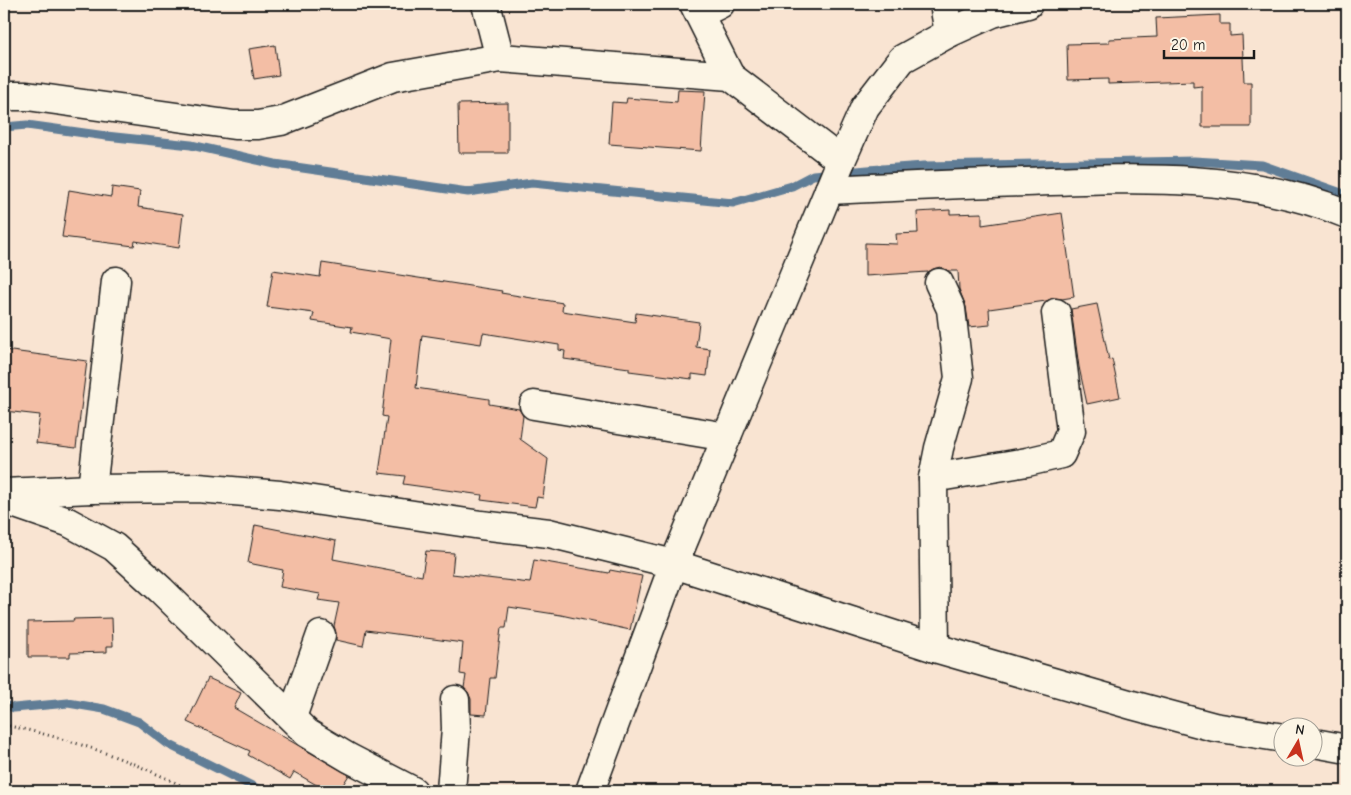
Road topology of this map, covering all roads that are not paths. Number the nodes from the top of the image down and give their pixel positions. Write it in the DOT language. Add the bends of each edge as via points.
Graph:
graph roads {
  1 [pos="486,4"];
  2 [pos="944,4"];
  3 [pos="1028,4"];
  4 [pos="704,7"];
  5 [pos="949,33"];
  6 [pos="500,58"];
  7 [pos="730,76"];
  8 [pos="4,96"];
  9 [pos="841,161"];
  10 [pos="829,190"];
  11 [pos="1347,214"];
  12 [pos="116,280"];
  13 [pos="939,283"];
  14 [pos="1056,313"];
  15 [pos="534,405"];
  16 [pos="727,437"];
  17 [pos="933,478"];
  18 [pos="92,489"];
  19 [pos="4,493"];
  20 [pos="4,500"];
  21 [pos="674,564"];
  22 [pos="321,635"];
  23 [pos="935,648"];
  24 [pos="455,700"];
  25 [pos="292,717"];
  26 [pos="1274,736"];
  27 [pos="1324,745"];
  28 [pos="1347,749"];
  29 [pos="413,791"];
  30 [pos="451,791"];
  31 [pos="590,791"];
  1 -- 6 [label="street"];
  2 -- 5 [label="street"];
  3 -- 5 [label="street" via="993,13"];
  4 -- 7 [label="street"];
  5 -- 9 [label="street" via="902,59 866,107"];
  6 -- 7 [label="street"];
  6 -- 8 [label="street" via="393,77 281,121 258,125 234,125 27,96"];
  7 -- 9 [label="street"];
  9 -- 10 [label="street"];
  10 -- 11 [label="street" via="1091,179 1181,180 1267,189"];
  10 -- 16 [label="street"];
  12 -- 18 [label="street"];
  13 -- 17 [label="street" via="951,309 959,378"];
  14 -- 17 [label="street" via="1071,431 1061,454"];
  15 -- 16 [label="street"];
  16 -- 21 [label="street"];
  17 -- 23 [label="street"];
  18 -- 19 [label="street"];
  18 -- 21 [label="street" via="198,488 280,495 550,533"];
  20 -- 25 [label="street" via="68,522 114,548"];
  21 -- 23 [label="street"];
  21 -- 31 [label="street"];
  22 -- 25 [label="street"];
  23 -- 26 [label="street" via="1205,725"];
  24 -- 30 [label="street"];
  25 -- 29 [label="street" via="307,733"];
  27 -- 28 [label="street"];
}
